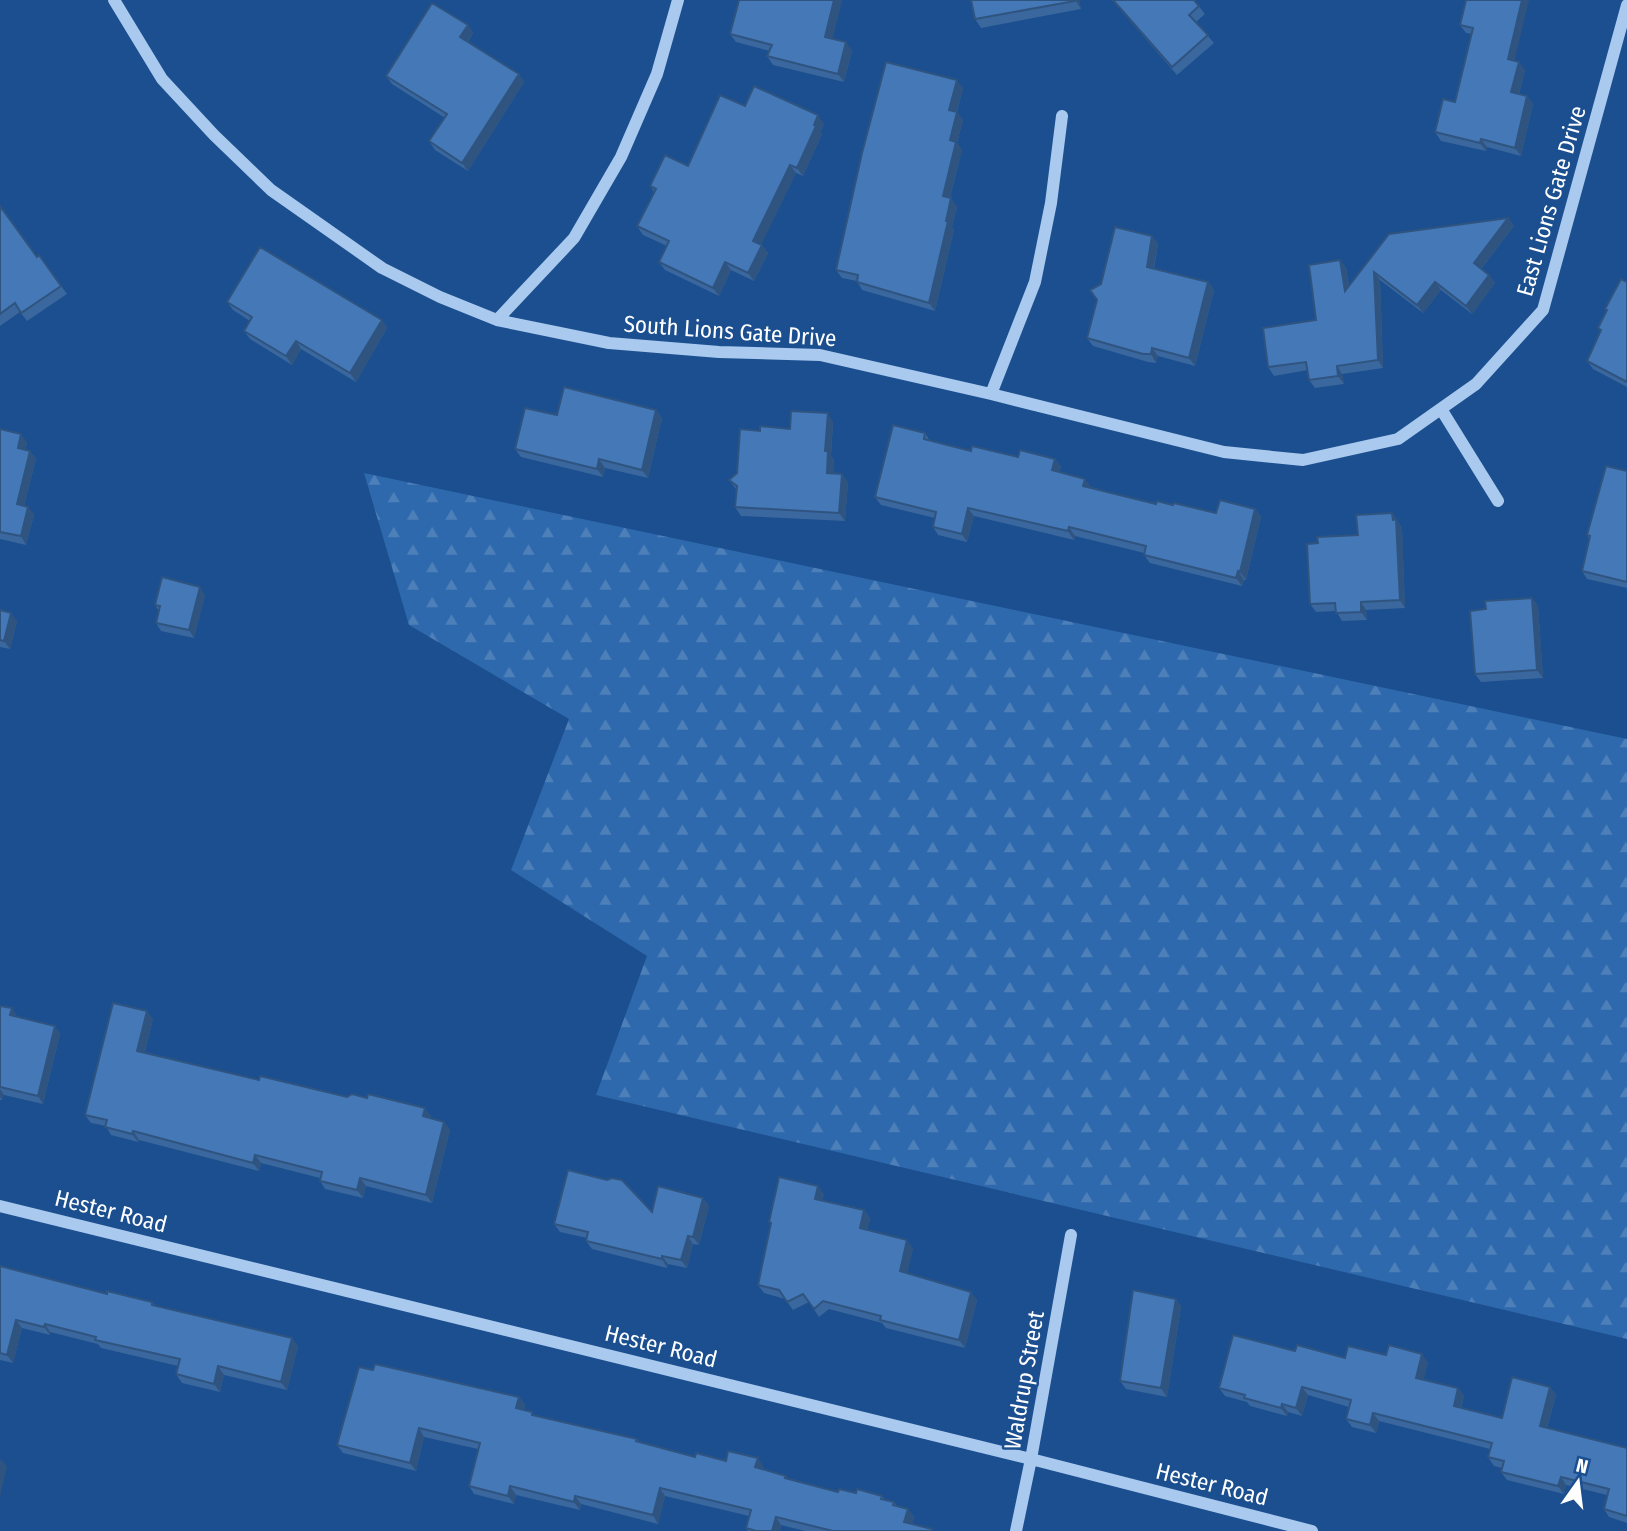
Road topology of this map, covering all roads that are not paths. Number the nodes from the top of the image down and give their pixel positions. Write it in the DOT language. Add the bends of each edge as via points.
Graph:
graph roads {
  1 [pos="114,0"];
  2 [pos="678,0"];
  3 [pos="1627,5"];
  4 [pos="1062,116"];
  5 [pos="497,320"];
  6 [pos="991,394"];
  7 [pos="1441,409"];
  8 [pos="1498,501"];
  9 [pos="0,1206"];
  10 [pos="1071,1235"];
  11 [pos="1031,1459"];
  12 [pos="1016,1531"];
  13 [pos="1312,1531"];
  1 -- 5 [label="street, South Lions Gate Drive" via="162,79 271,190 382,268"];
  2 -- 5 [label="street" via="657,74 621,158 573,239"];
  3 -- 7 [label="street, East Lions Gate Drive" via="1543,310 1476,384"];
  4 -- 6 [label="street" via="1035,282"];
  5 -- 6 [label="street, South Lions Gate Drive" via="609,343 820,355"];
  6 -- 7 [label="street, South Lions Gate Drive" via="1224,452 1303,460 1398,439"];
  7 -- 8 [label="street"];
  9 -- 11 [label="street, Hester Road"];
  10 -- 11 [label="street, Waldrup Street"];
  11 -- 12 [label="street, Waldrup Street"];
  11 -- 13 [label="street, Hester Road"];
}
